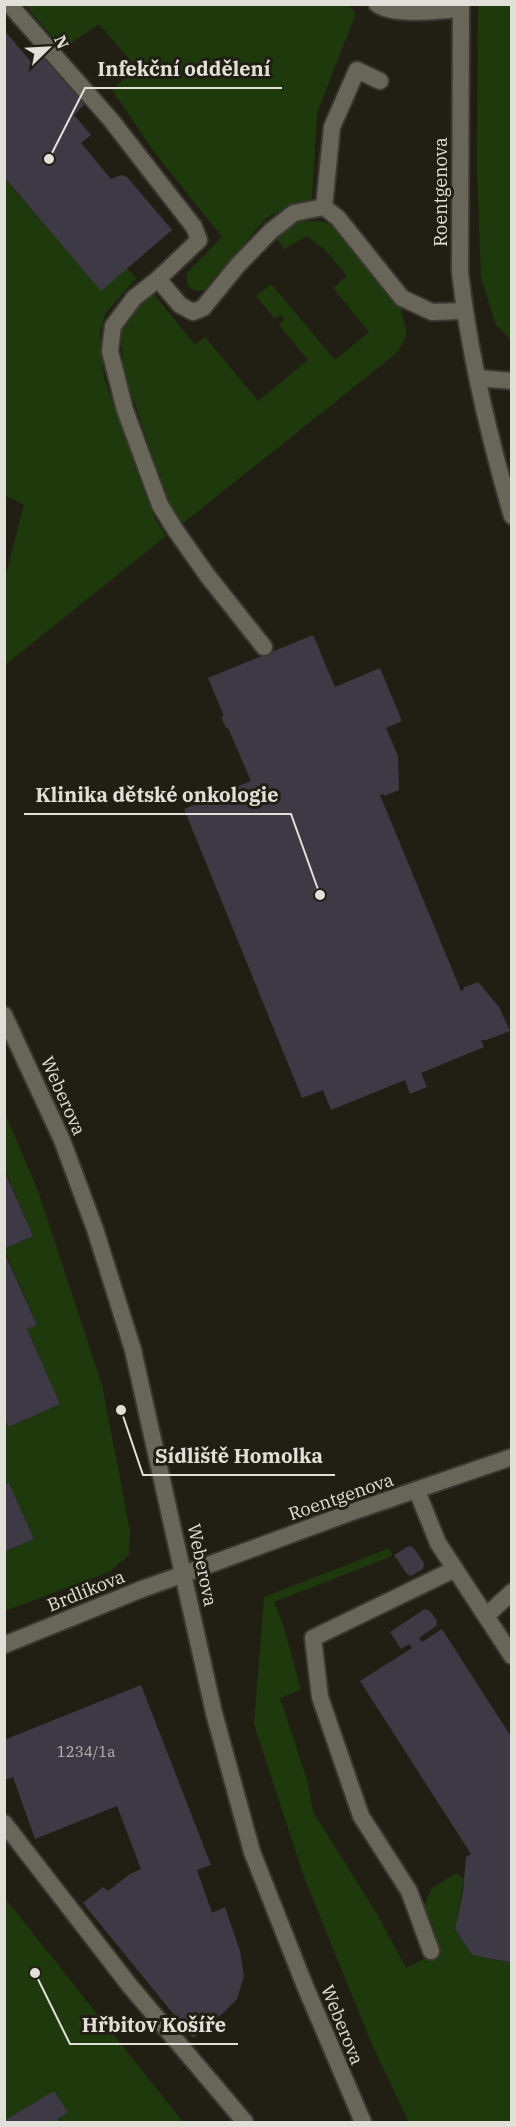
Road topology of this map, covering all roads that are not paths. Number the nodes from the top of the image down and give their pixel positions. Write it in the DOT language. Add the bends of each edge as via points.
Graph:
graph roads {
  1 [pos="9,4"];
  2 [pos="377,4"];
  3 [pos="461,7"];
  4 [pos="380,81"];
  5 [pos="324,207"];
  6 [pos="158,279"];
  7 [pos="464,311"];
  8 [pos="478,378"];
  9 [pos="512,381"];
  10 [pos="512,516"];
  11 [pos="264,647"];
  12 [pos="4,1015"];
  13 [pos="512,1457"];
  14 [pos="417,1491"];
  15 [pos="455,1569"];
  16 [pos="184,1575"];
  17 [pos="512,1592"];
  18 [pos="486,1616"];
  19 [pos="4,1645"];
  20 [pos="512,1656"];
  21 [pos="4,1823"];
  22 [pos="431,1951"];
  23 [pos="245,2122"];
  24 [pos="363,2122"];
  1 -- 6 [label="street" via="111,120 194,227 199,240"];
  2 -- 3 [label="street" via="394,11"];
  3 -- 7 [label="street, Roentgenova" via="460,272"];
  4 -- 5 [label="street" via="357,70 332,127"];
  5 -- 6 [label="street" via="294,213 271,231 203,308 193,312 180,305"];
  5 -- 7 [label="street" via="338,218 402,298 432,312"];
  6 -- 11 [label="street" via="134,298 113,326 110,351 125,410 160,505 207,575"];
  7 -- 8 [label="street, Roentgenova"];
  8 -- 9 [label="street"];
  8 -- 10 [label="street, Roentgenova"];
  12 -- 16 [label="street, Weberova" via="62,1140 95,1229 133,1350"];
  13 -- 14 [label="street, Roentgenova"];
  14 -- 15 [label="street" via="438,1543"];
  14 -- 16 [label="street, Roentgenova"];
  15 -- 18 [label="street"];
  15 -- 22 [label="street" via="313,1638 320,1697 361,1816 409,1891"];
  16 -- 19 [label="street, Brdlíkova"];
  16 -- 24 [label="street, Weberova" via="214,1713 252,1852"];
  17 -- 18 [label="street"];
  18 -- 20 [label="street"];
  21 -- 23 [label="street" via="130,1986"];
}
